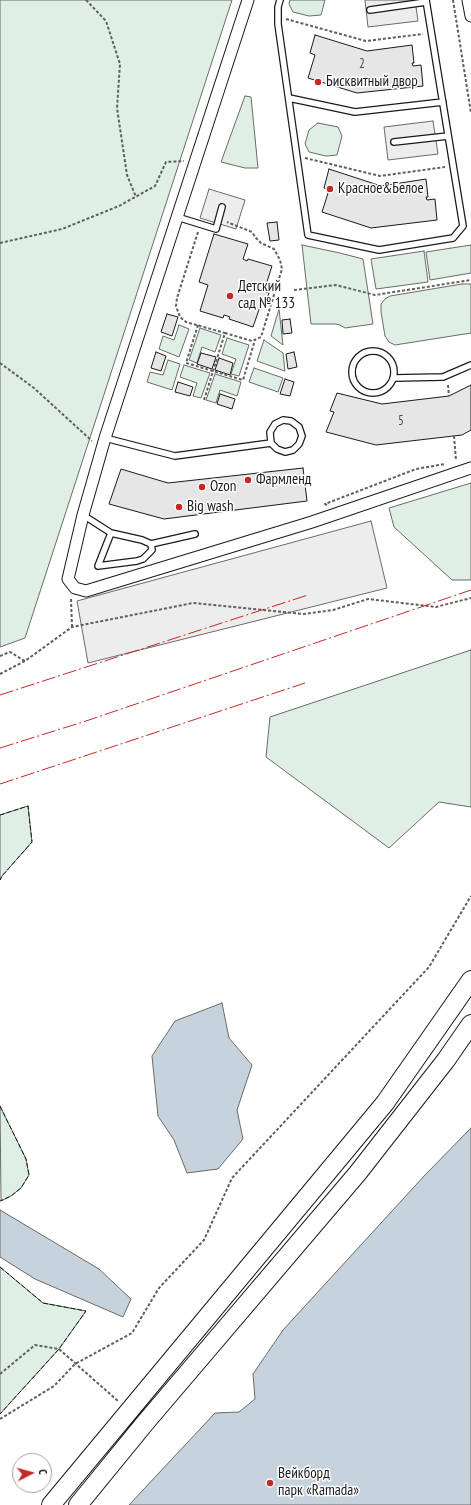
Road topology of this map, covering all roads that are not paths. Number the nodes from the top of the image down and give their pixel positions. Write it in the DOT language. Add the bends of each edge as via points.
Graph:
graph roads {
  1 [pos="248,0"];
  2 [pos="280,0"];
  3 [pos="468,0"];
  4 [pos="426,1"];
  5 [pos="370,10"];
  6 [pos="471,16"];
  7 [pos="289,98"];
  8 [pos="443,102"];
  9 [pos="448,136"];
  10 [pos="394,142"];
  11 [pos="222,208"];
  12 [pos="177,217"];
  13 [pos="471,365"];
  14 [pos="394,378"];
  15 [pos="105,438"];
  16 [pos="271,443"];
  17 [pos="471,468"];
  18 [pos="83,515"];
  19 [pos="112,533"];
  20 [pos="195,534"];
  21 [pos="151,544"];
  22 [pos="471,980"];
  23 [pos="471,1024"];
  24 [pos="52,1505"];
  25 [pos="78,1505"];
  1 -- 12 [label="street"];
  2 -- 7 [label="lane" via="278,24"];
  3 -- 6 [label="street"];
  4 -- 5 [label="lane"];
  4 -- 8 [label="lane"];
  7 -- 8 [label="lane" via="355,112"];
  7 -- 9 [label="lane" via="308,235 379,250 453,238 463,226"];
  8 -- 9 [label="lane"];
  9 -- 10 [label="lane"];
  11 -- 12 [label="lane" via="216,229"];
  12 -- 15 [label="street"];
  13 -- 14 [label="lane" via="443,377"];
  14 -- 14 [label="lane" via="383,391 367,393 354,382 352,366 358,356 368,351 379,351 389,357 394,367"];
  15 -- 16 [label="lane" via="175,456"];
  15 -- 18 [label="street"];
  16 -- 16 [label="lane" via="285,452 293,450 302,436 299,427 291,421 283,420 275,424 270,432"];
  17 -- 18 [label="street" via="339,513 86,591 75,588 68,579"];
  18 -- 19 [label="lane"];
  19 -- 21 [label="lane"];
  19 -- 21 [label="lane" via="98,566 137,562 152,550"];
  20 -- 21 [label="lane"];
  22 -- 24 [label="main road" via="385,1103"];
  23 -- 25 [label="main road" via="357,1174"];
}
